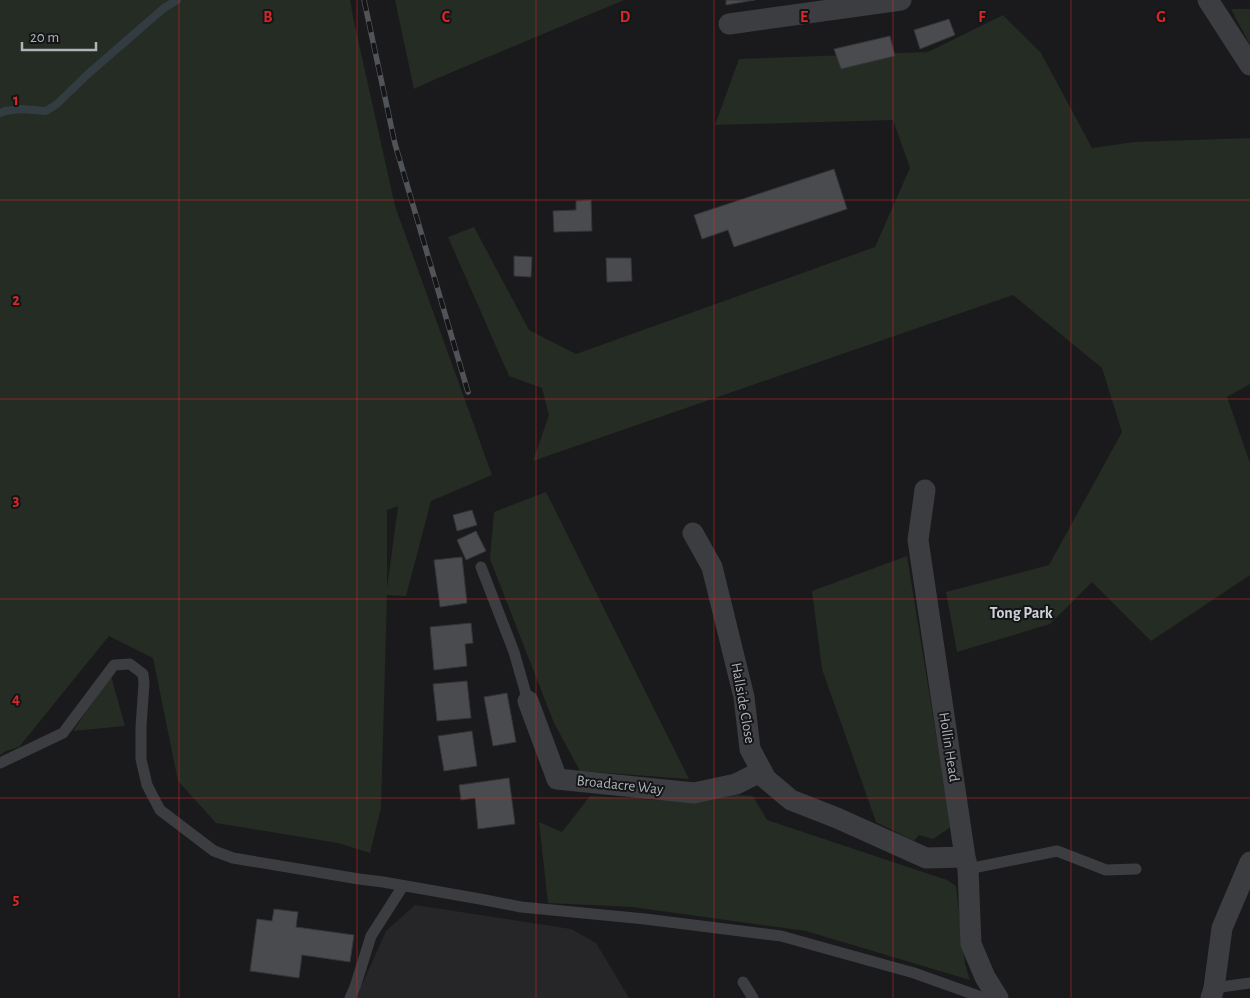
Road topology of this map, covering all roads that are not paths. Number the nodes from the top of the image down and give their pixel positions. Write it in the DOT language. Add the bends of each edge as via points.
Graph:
graph roads {
  1 [pos="901,0"];
  2 [pos="1209,0"];
  3 [pos="729,24"];
  4 [pos="1250,65"];
  5 [pos="925,490"];
  6 [pos="693,533"];
  7 [pos="480,567"];
  8 [pos="528,701"];
  9 [pos="0,763"];
  10 [pos="762,771"];
  11 [pos="1250,862"];
  12 [pos="967,863"];
  13 [pos="1136,869"];
  14 [pos="403,886"];
  15 [pos="744,982"];
  16 [pos="1250,982"];
  17 [pos="1212,993"];
  18 [pos="350,998"];
  19 [pos="753,998"];
  20 [pos="984,998"];
  21 [pos="998,998"];
  1 -- 3 [label="street"];
  2 -- 4 [label="street"];
  5 -- 12 [label="street, Hollin Head" via="918,540"];
  6 -- 10 [label="street, Hallside Close" via="712,566 744,697 750,749"];
  7 -- 8 [label="lane" via="514,652"];
  8 -- 10 [label="street, Broadacre Way" via="558,779 694,793 736,784"];
  9 -- 14 [label="lane" via="63,733 114,665 130,664 143,674 141,759 147,785 160,810 214,851 232,858"];
  10 -- 12 [label="street, Hallside Close" via="766,779 791,800 926,858"];
  11 -- 17 [label="street" via="1222,928"];
  12 -- 13 [label="lane" via="1057,850 1106,870"];
  12 -- 21 [label="street, Hollin Head" via="971,944"];
  14 -- 18 [label="lane" via="371,936"];
  14 -- 20 [label="lane" via="521,907 781,936 914,973"];
  15 -- 19 [label="lane"];
  16 -- 17 [label="lane"];
}
